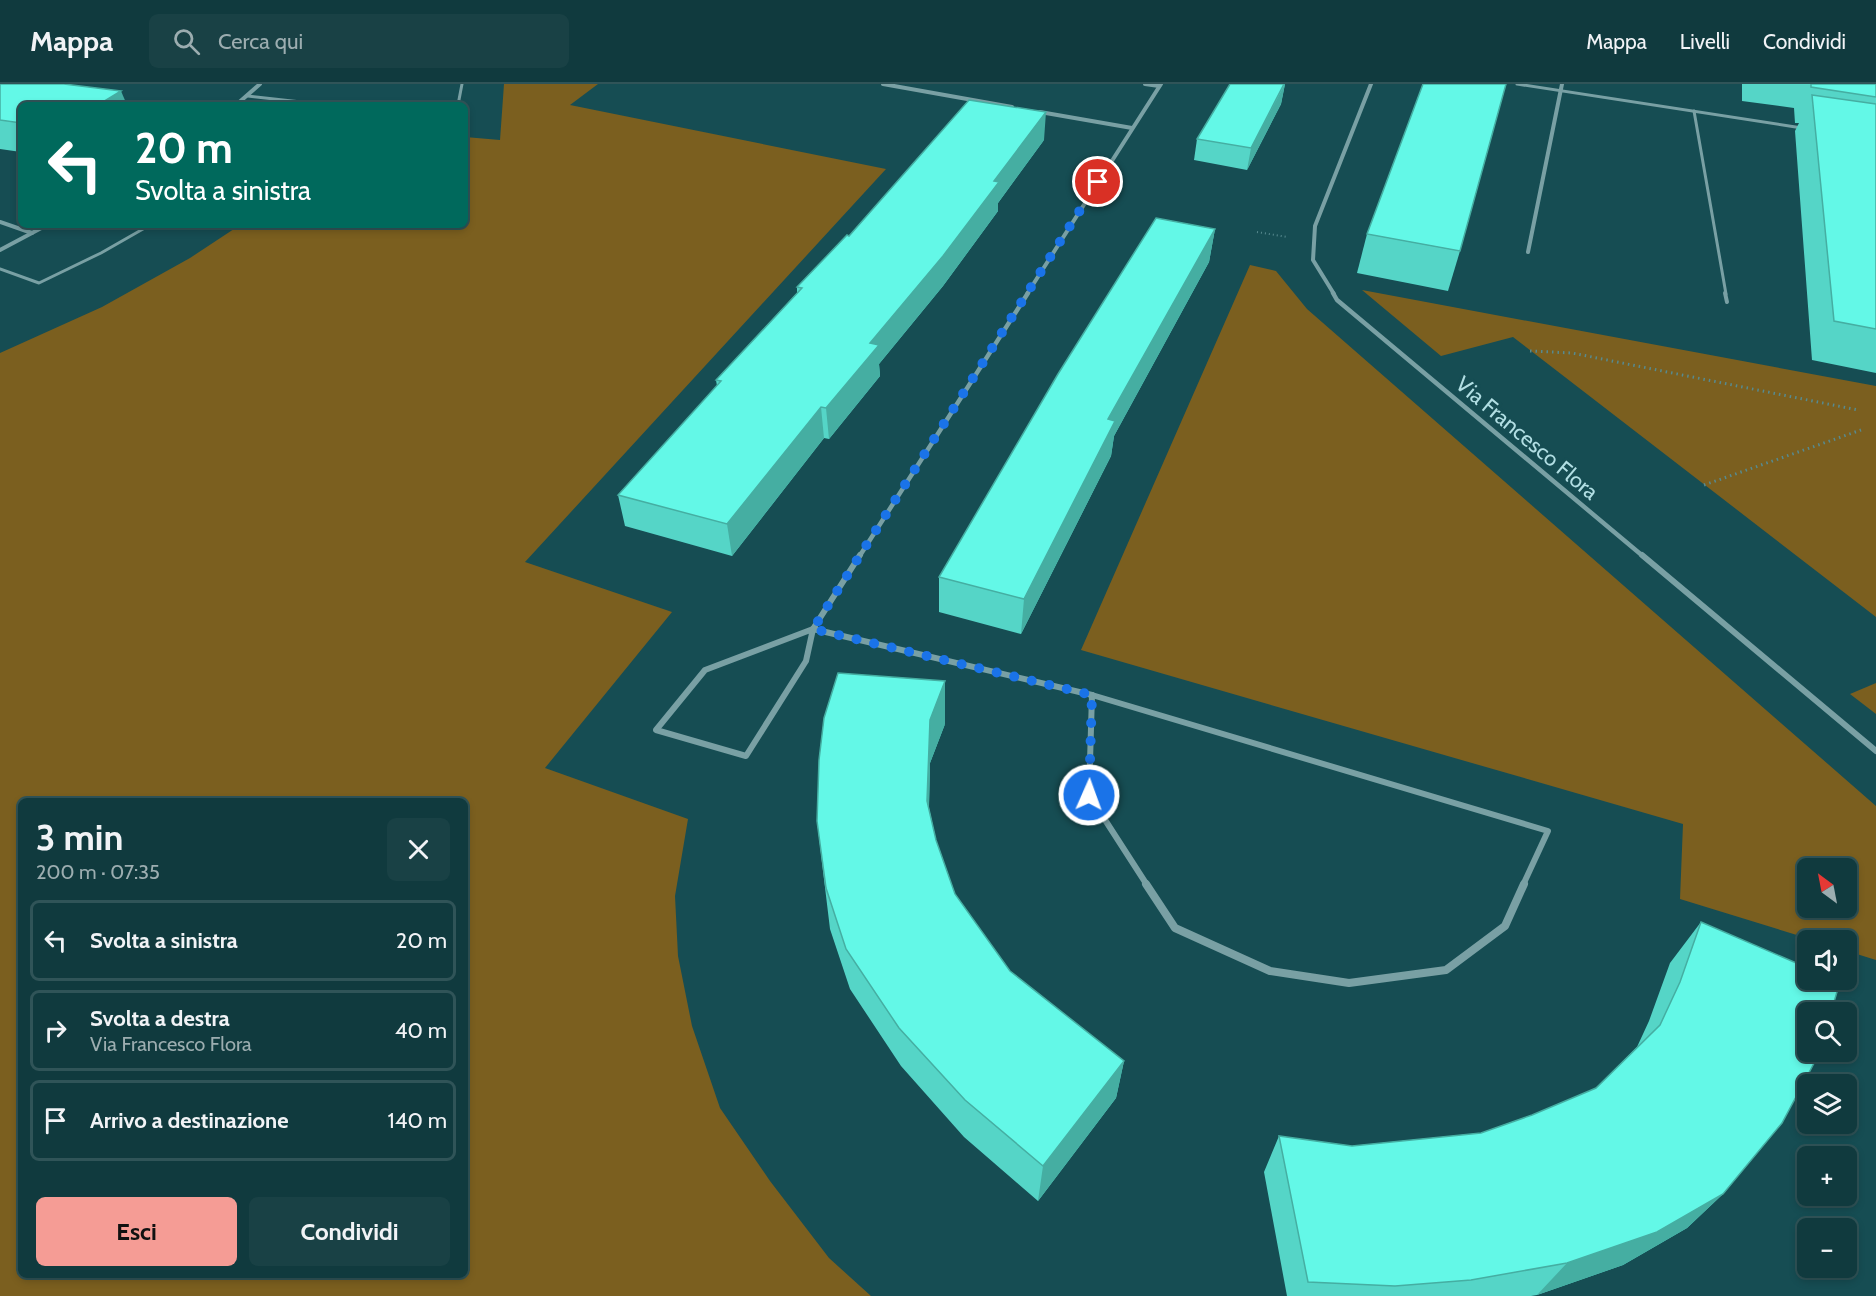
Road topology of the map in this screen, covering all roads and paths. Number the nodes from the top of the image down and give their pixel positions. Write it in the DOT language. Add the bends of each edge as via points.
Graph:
graph roads {
  1 [pos="260,84"];
  2 [pos="462,84"];
  3 [pos="883,84"];
  4 [pos="1145,84"];
  5 [pos="1371,84"];
  6 [pos="1517,84"];
  7 [pos="1562,84"];
  8 [pos="1160,85"];
  9 [pos="1561,91"];
  10 [pos="248,96"];
  11 [pos="240,102"];
  12 [pos="301,102"];
  13 [pos="459,102"];
  14 [pos="1013,107"];
  15 [pos="1036,111"];
  16 [pos="1694,111"];
  17 [pos="1132,128"];
  18 [pos="1806,128"];
  19 [pos="0,222"];
  20 [pos="41,228"];
  21 [pos="145,228"];
  22 [pos="32,233"];
  23 [pos="0,250"];
  24 [pos="1528,252"];
  25 [pos="0,269"];
  26 [pos="1727,302"];
  27 [pos="1530,351"];
  28 [pos="1858,410"];
  29 [pos="1861,430"];
  30 [pos="1704,485"];
  31 [pos="813,629"];
  32 [pos="1092,695"];
  33 [pos="1876,751"];
  1 -- 10 [label="street"];
  2 -- 13 [label="lane"];
  3 -- 14 [label="street"];
  4 -- 8 [label="street"];
  5 -- 33 [label="street, Via Francesco Flora" via="1315,226 1313,260 1337,300"];
  6 -- 9 [label="lane"];
  7 -- 9 [label="street"];
  8 -- 17 [label="street"];
  9 -- 16 [label="lane"];
  9 -- 24 [label="street"];
  10 -- 11 [label="street"];
  10 -- 12 [label="lane"];
  15 -- 17 [label="street"];
  16 -- 18 [label="lane"];
  16 -- 26 [label="lane"];
  17 -- 31 [label="street"];
  19 -- 22 [label="street"];
  20 -- 22 [label="street"];
  21 -- 25 [label="lane" via="39,283"];
  22 -- 23 [label="street"];
  27 -- 28 [label="path" via="1572,353"];
  29 -- 30 [label="path"];
  31 -- 31 [label="street" via="705,670 656,730 746,756 806,661"];
  31 -- 32 [label="street"];
  32 -- 32 [label="street" via="1089,795 1175,928 1270,970 1349,984 1446,970 1506,926 1548,831"];
}
